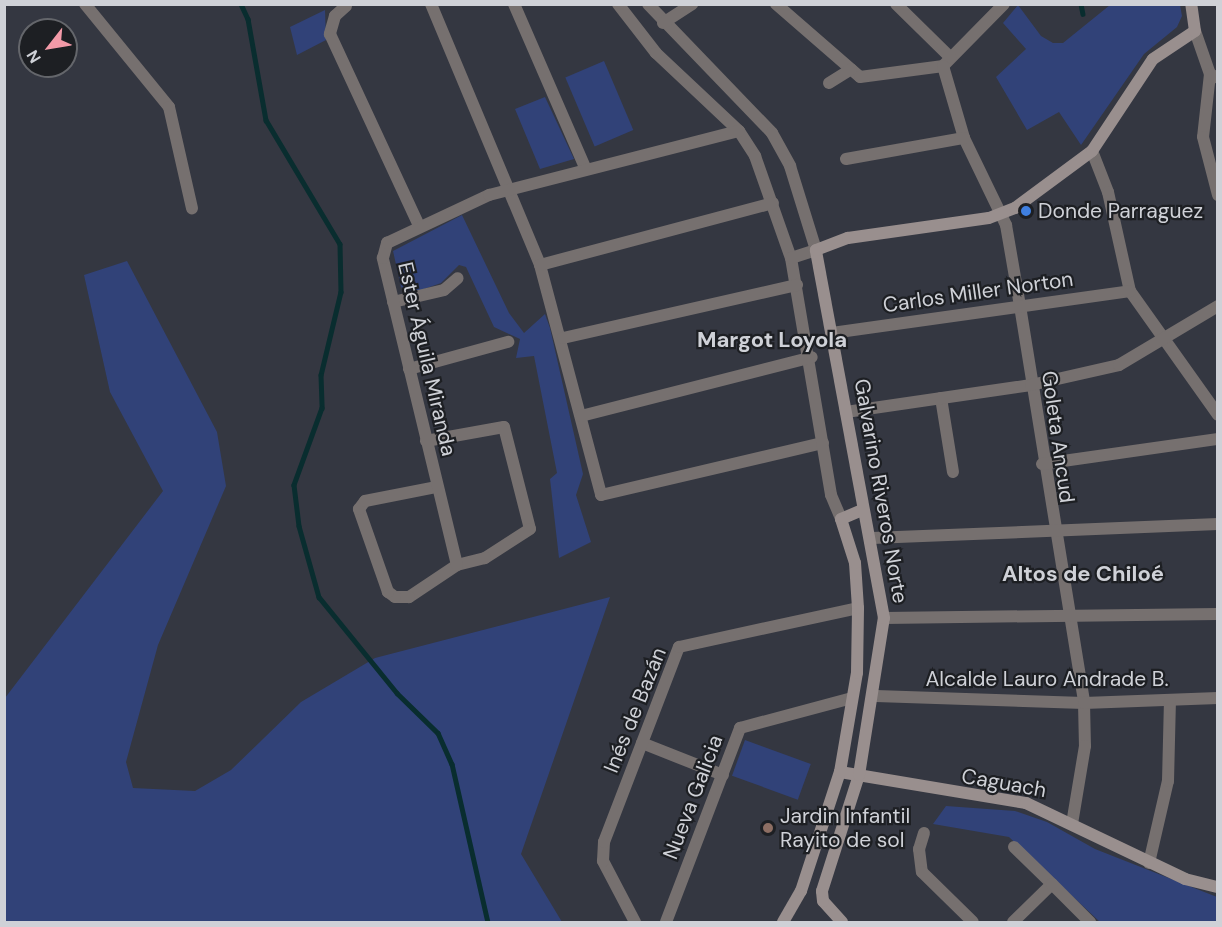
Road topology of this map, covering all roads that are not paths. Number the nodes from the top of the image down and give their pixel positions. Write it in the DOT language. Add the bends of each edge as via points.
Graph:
graph roads {
  1 [pos="85,4"];
  2 [pos="431,4"];
  3 [pos="514,4"];
  4 [pos="618,4"];
  5 [pos="648,4"];
  6 [pos="692,4"];
  7 [pos="776,4"];
  8 [pos="896,4"];
  9 [pos="1191,4"];
  10 [pos="349,5"];
  11 [pos="1004,5"];
  12 [pos="663,23"];
  13 [pos="1195,31"];
  14 [pos="946,61"];
  15 [pos="856,73"];
  16 [pos="1214,76"];
  17 [pos="829,83"];
  18 [pos="739,131"];
  19 [pos="964,138"];
  20 [pos="1092,151"];
  21 [pos="846,159"];
  22 [pos="585,168"];
  23 [pos="507,189"];
  24 [pos="1218,195"];
  25 [pos="773,203"];
  26 [pos="192,208"];
  27 [pos="1002,216"];
  28 [pos="418,224"];
  29 [pos="816,250"];
  30 [pos="791,258"];
  31 [pos="540,265"];
  32 [pos="458,278"];
  33 [pos="797,285"];
  34 [pos="1130,291"];
  35 [pos="393,302"];
  36 [pos="1020,306"];
  37 [pos="1218,306"];
  38 [pos="832,333"];
  39 [pos="563,338"];
  40 [pos="1166,339"];
  41 [pos="508,342"];
  42 [pos="812,357"];
  43 [pos="409,369"];
  44 [pos="1031,385"];
  45 [pos="941,398"];
  46 [pos="846,412"];
  47 [pos="1218,415"];
  48 [pos="581,416"];
  49 [pos="1218,439"];
  50 [pos="426,441"];
  51 [pos="823,442"];
  52 [pos="1042,464"];
  53 [pos="953,472"];
  54 [pos="436,487"];
  55 [pos="862,510"];
  56 [pos="841,519"];
  57 [pos="1218,524"];
  58 [pos="1053,534"];
  59 [pos="872,538"];
  60 [pos="457,565"];
  61 [pos="858,608"];
  62 [pos="1218,614"];
  63 [pos="884,618"];
  64 [pos="1069,620"];
  65 [pos="876,696"];
  66 [pos="852,698"];
  67 [pos="1218,698"];
  68 [pos="1170,700"];
  69 [pos="1084,703"];
  70 [pos="642,743"];
  71 [pos="840,772"];
  72 [pos="723,775"];
  73 [pos="859,775"];
  74 [pos="1072,824"];
  75 [pos="924,833"];
  76 [pos="1014,847"];
  77 [pos="1149,863"];
  78 [pos="1052,884"];
  79 [pos="1218,887"];
  80 [pos="636,922"];
  81 [pos="666,922"];
  82 [pos="783,922"];
  83 [pos="842,922"];
  84 [pos="973,922"];
  85 [pos="1013,922"];
  86 [pos="1090,922"];
  1 -- 26 [label="street" via="169,107"];
  2 -- 23 [label="street"];
  3 -- 22 [label="street"];
  4 -- 18 [label="street" via="656,53"];
  5 -- 12 [label="street, Galvarino Riveros Norte"];
  6 -- 12 [label="street"];
  7 -- 15 [label="street"];
  8 -- 14 [label="street"];
  9 -- 13 [label="street"];
  10 -- 28 [label="street" via="335,16 330,34"];
  11 -- 14 [label="street"];
  12 -- 29 [label="street, Galvarino Riveros Norte" via="772,133 790,166"];
  13 -- 16 [label="street"];
  13 -- 20 [label="street" via="1153,58"];
  14 -- 15 [label="street"];
  14 -- 19 [label="street, Goleta Ancud"];
  15 -- 17 [label="street"];
  16 -- 24 [label="street" via="1203,137"];
  18 -- 22 [label="street, Ester Águila Miranda"];
  18 -- 25 [label="street"];
  19 -- 21 [label="street"];
  19 -- 27 [label="street, Goleta Ancud"];
  20 -- 27 [label="street"];
  20 -- 34 [label="street" via="1108,192"];
  22 -- 23 [label="street, Ester Águila Miranda"];
  23 -- 28 [label="street, Ester Águila Miranda"];
  23 -- 31 [label="street"];
  25 -- 30 [label="street"];
  25 -- 31 [label="street"];
  27 -- 29 [label="street" via="848,238"];
  27 -- 36 [label="street, Goleta Ancud"];
  28 -- 35 [label="street, Ester Águila Miranda" via="391,237 384,250"];
  29 -- 30 [label="street"];
  29 -- 38 [label="street, Galvarino Riveros Norte"];
  30 -- 33 [label="street"];
  31 -- 39 [label="street"];
  32 -- 35 [label="street" via="444,290"];
  33 -- 39 [label="street"];
  33 -- 42 [label="street"];
  34 -- 36 [label="street, Carlos Miller Norton"];
  34 -- 40 [label="street"];
  35 -- 43 [label="street, Ester Águila Miranda"];
  36 -- 38 [label="street, Carlos Miller Norton"];
  36 -- 44 [label="street, Goleta Ancud"];
  37 -- 40 [label="street"];
  38 -- 46 [label="street, Galvarino Riveros Norte"];
  39 -- 48 [label="street"];
  40 -- 44 [label="street" via="1119,365"];
  40 -- 47 [label="street"];
  41 -- 43 [label="street"];
  42 -- 48 [label="street"];
  42 -- 51 [label="street"];
  43 -- 50 [label="street, Ester Águila Miranda"];
  44 -- 45 [label="street"];
  44 -- 52 [label="street, Goleta Ancud"];
  45 -- 46 [label="street"];
  45 -- 53 [label="street"];
  46 -- 55 [label="street, Galvarino Riveros Norte"];
  48 -- 51 [label="street" via="602,495"];
  49 -- 52 [label="street"];
  50 -- 54 [label="street, Ester Águila Miranda"];
  50 -- 60 [label="street" via="504,427 526,498 531,520 524,537 486,558"];
  51 -- 56 [label="street" via="831,495"];
  52 -- 58 [label="street, Goleta Ancud"];
  54 -- 60 [label="street, Ester Águila Miranda"];
  54 -- 60 [label="street" via="366,501 359,509 388,592 395,597 409,597"];
  55 -- 56 [label="street"];
  55 -- 59 [label="street, Galvarino Riveros Norte"];
  56 -- 61 [label="street" via="855,563"];
  57 -- 58 [label="street"];
  58 -- 59 [label="street"];
  58 -- 64 [label="street, Goleta Ancud"];
  59 -- 63 [label="street, Galvarino Riveros Norte"];
  61 -- 66 [label="street"];
  61 -- 70 [label="street, Inés de Bazán" via="679,647"];
  62 -- 64 [label="street"];
  63 -- 64 [label="street"];
  63 -- 65 [label="street, Galvarino Riveros Norte"];
  64 -- 69 [label="street, Goleta Ancud"];
  65 -- 69 [label="street, Alcalde Lauro Andrade B."];
  65 -- 73 [label="street, Galvarino Riveros Norte"];
  66 -- 71 [label="street"];
  66 -- 72 [label="street, Nueva Galicia" via="740,728"];
  67 -- 68 [label="street, Alcalde Lauro Andrade B."];
  68 -- 69 [label="street, Alcalde Lauro Andrade B."];
  68 -- 77 [label="street" via="1168,781"];
  69 -- 74 [label="street, Goleta Ancud" via="1085,746"];
  70 -- 72 [label="street"];
  70 -- 80 [label="street, Inés de Bazán" via="604,842 603,861"];
  71 -- 73 [label="street, Caguach"];
  71 -- 82 [label="street" via="801,891"];
  72 -- 81 [label="street, Nueva Galicia"];
  73 -- 74 [label="street, Caguach" via="1026,803"];
  73 -- 83 [label="street, Galvarino Riveros Norte" via="822,891 823,901"];
  74 -- 77 [label="street, Caguach"];
  75 -- 84 [label="street" via="922,872"];
  76 -- 78 [label="street"];
  77 -- 79 [label="street, Caguach"];
  78 -- 85 [label="street"];
  78 -- 86 [label="street"];
}
